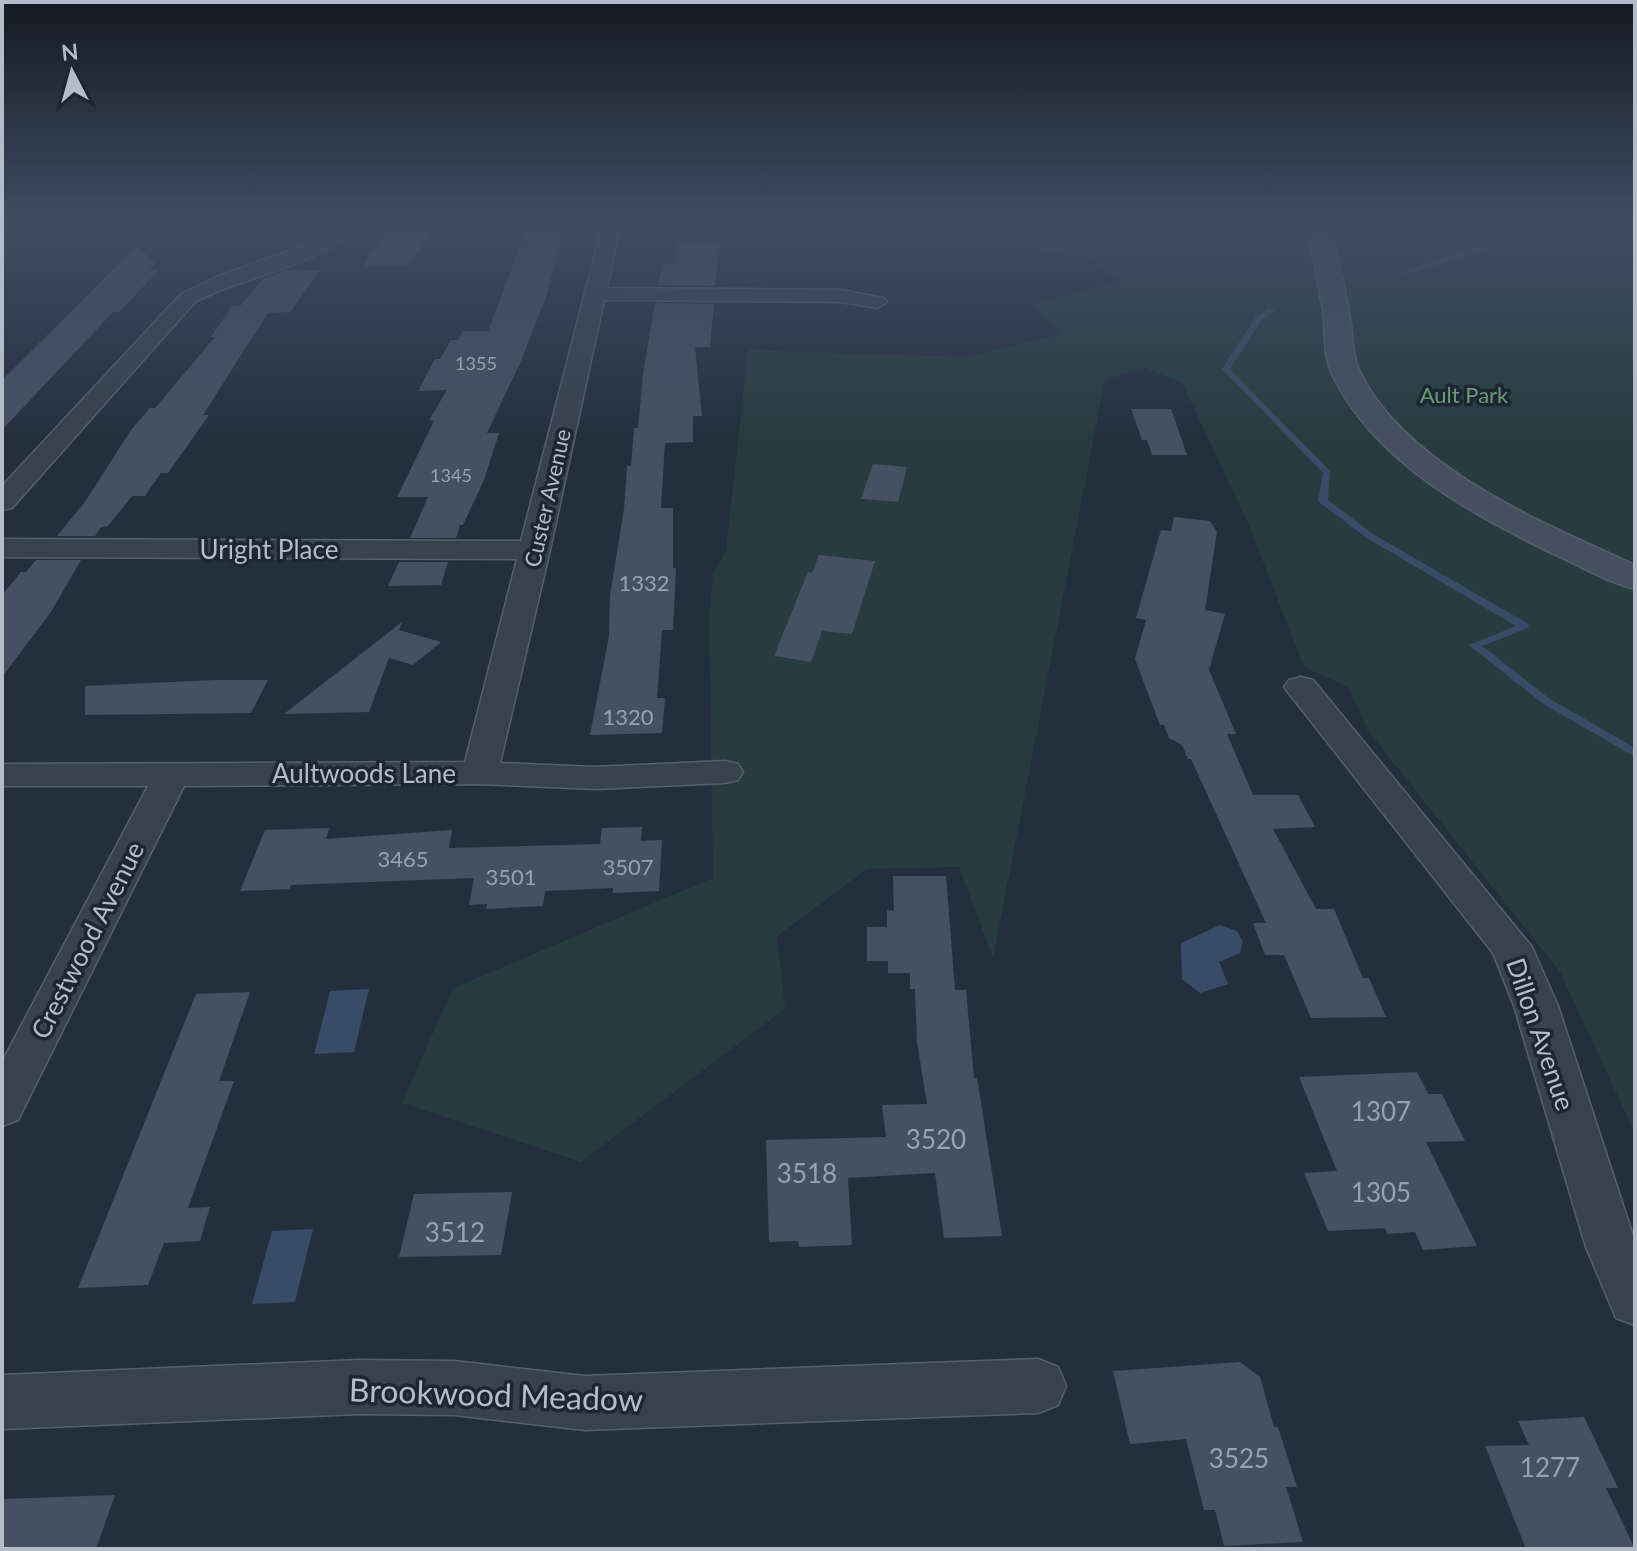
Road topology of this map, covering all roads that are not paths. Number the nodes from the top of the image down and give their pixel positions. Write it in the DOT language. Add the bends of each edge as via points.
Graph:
graph roads {
  1 [pos="193,295"];
  2 [pos="595,295"];
  3 [pos="765,295"];
  4 [pos="1333,295"];
  5 [pos="877,302"];
  6 [pos="2,502"];
  7 [pos="2,548"];
  8 [pos="536,550"];
  9 [pos="1635,578"];
  10 [pos="1301,687"];
  11 [pos="725,772"];
  12 [pos="480,773"];
  13 [pos="172,774"];
  14 [pos="2,775"];
  15 [pos="2,1107"];
  16 [pos="1635,1301"];
  17 [pos="1038,1386"];
  18 [pos="2,1402"];
  1 -- 6 [label="street"];
  2 -- 8 [label="street, Custer Avenue"];
  3 -- 5 [label="street"];
  4 -- 9 [label="street" via="1345,372 1370,410 1412,455 1514,520"];
  7 -- 8 [label="street, Uright Place"];
  8 -- 12 [label="street, Custer Avenue"];
  10 -- 16 [label="street, Dillon Avenue" via="1511,947 1536,1006 1611,1247"];
  11 -- 12 [label="street, Aultwoods Lane" via="595,778"];
  12 -- 13 [label="street, Aultwoods Lane"];
  13 -- 14 [label="street, Aultwoods Lane"];
  13 -- 15 [label="street, Crestwood Avenue"];
  17 -- 18 [label="street, Brookwood Meadow" via="585,1403 454,1388 359,1387"];
}
